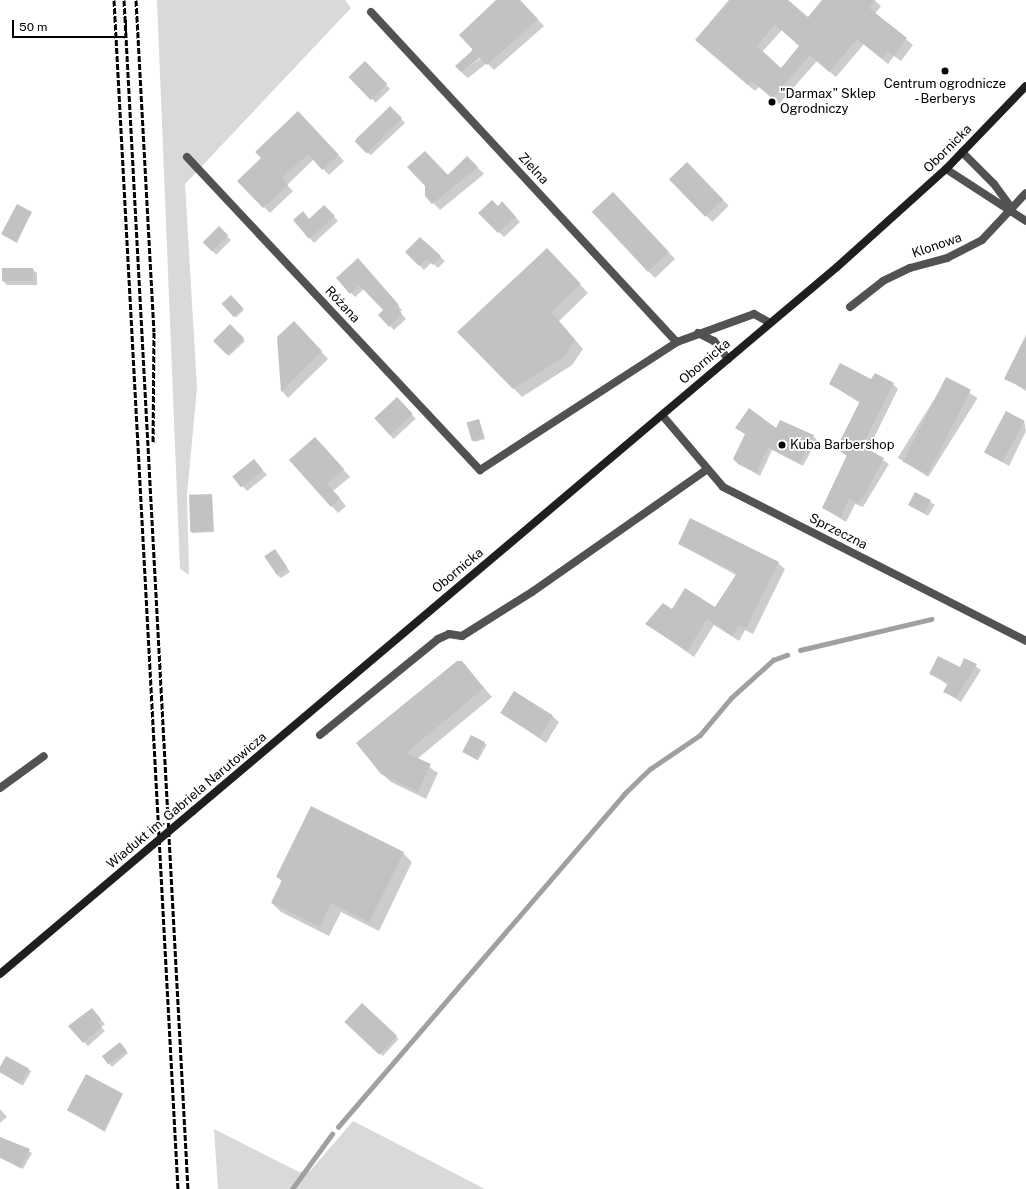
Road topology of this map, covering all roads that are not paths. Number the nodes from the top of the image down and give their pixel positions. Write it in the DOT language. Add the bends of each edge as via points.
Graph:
graph roads {
  1 [pos="371,12"];
  2 [pos="1026,86"];
  3 [pos="962,152"];
  4 [pos="187,157"];
  5 [pos="946,169"];
  6 [pos="1026,193"];
  7 [pos="1012,209"];
  8 [pos="1026,221"];
  9 [pos="850,308"];
  10 [pos="770,323"];
  11 [pos="698,333"];
  12 [pos="677,342"];
  13 [pos="728,359"];
  14 [pos="662,415"];
  15 [pos="706,470"];
  16 [pos="1026,641"];
  17 [pos="389,645"];
  18 [pos="320,735"];
  19 [pos="44,756"];
  20 [pos="0,788"];
  21 [pos="0,974"];
  1 -- 12 [label="street, Zielna"];
  2 -- 3 [label="main road, Obornicka"];
  3 -- 5 [label="main road, Obornicka"];
  3 -- 7 [label="street" via="994,184"];
  4 -- 12 [label="street, Różana" via="480,470"];
  5 -- 7 [label="street"];
  5 -- 10 [label="main road, Obornicka"];
  6 -- 7 [label="street, Klonowa"];
  7 -- 8 [label="street"];
  7 -- 9 [label="street, Klonowa" via="977,243 883,281"];
  10 -- 11 [label="street" via="754,314"];
  10 -- 13 [label="main road, Obornicka"];
  11 -- 12 [label="street"];
  11 -- 13 [label="street" via="714,341"];
  13 -- 14 [label="main road, Obornicka"];
  14 -- 15 [label="street, Sprzeczna"];
  14 -- 17 [label="main road, Obornicka"];
  15 -- 16 [label="street, Sprzeczna" via="739,496"];
  15 -- 18 [label="street" via="488,620 462,636 449,634 438,638"];
  17 -- 21 [label="main road, Wiadukt im. Gabriela Narutowicza, bridge"];
  19 -- 20 [label="street"];
}
